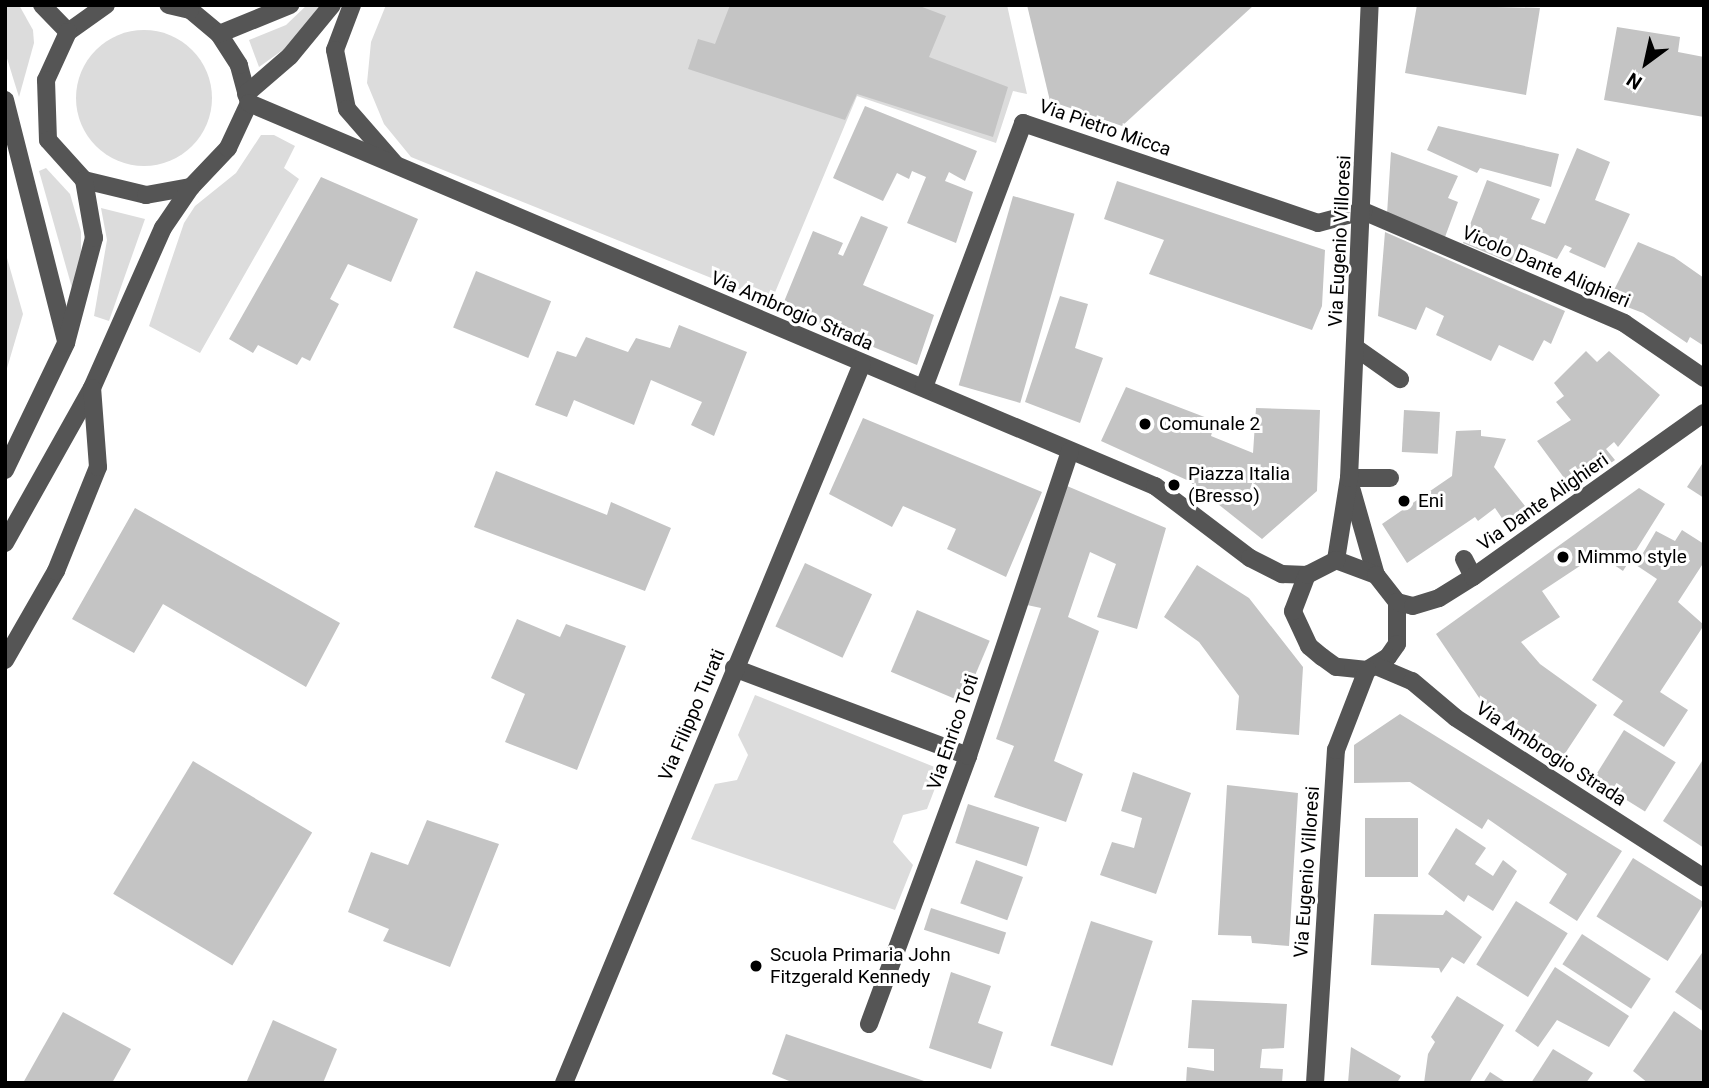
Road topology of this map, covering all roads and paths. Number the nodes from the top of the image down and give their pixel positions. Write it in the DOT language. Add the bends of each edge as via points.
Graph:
graph roads {
  1 [pos="42,5"];
  2 [pos="106,5"];
  3 [pos="169,5"];
  4 [pos="290,5"];
  5 [pos="332,5"];
  6 [pos="352,5"];
  7 [pos="1370,5"];
  8 [pos="68,32"];
  9 [pos="219,34"];
  10 [pos="248,99"];
  11 [pos="5,100"];
  12 [pos="397,167"];
  13 [pos="84,180"];
  14 [pos="191,187"];
  15 [pos="1363,211"];
  16 [pos="66,343"];
  17 [pos="1356,348"];
  18 [pos="862,364"];
  19 [pos="1704,378"];
  20 [pos="1401,379"];
  21 [pos="924,387"];
  22 [pos="92,388"];
  23 [pos="1704,413"];
  24 [pos="1070,452"];
  25 [pos="5,470"];
  26 [pos="1349,478"];
  27 [pos="1390,478"];
  28 [pos="5,543"];
  29 [pos="1464,559"];
  30 [pos="1336,561"];
  31 [pos="1307,575"];
  32 [pos="1376,575"];
  33 [pos="1473,577"];
  34 [pos="1397,602"];
  35 [pos="5,660"];
  36 [pos="734,668"];
  37 [pos="1371,668"];
  38 [pos="968,756"];
  39 [pos="1704,878"];
  40 [pos="869,1024"];
  41 [pos="564,1083"];
  42 [pos="1315,1083"];
  1 -- 8 [label="street"];
  2 -- 8 [label="street"];
  3 -- 9 [label="street" via="190,10"];
  4 -- 9 [label="street"];
  5 -- 10 [label="street"];
  6 -- 12 [label="street" via="335,50 347,109"];
  7 -- 15 [label="street, Via Eugenio Villoresi"];
  8 -- 13 [label="street" via="46,80 48,140"];
  9 -- 10 [label="street" via="239,65"];
  10 -- 12 [label="street, Via Ambrogio Strada"];
  10 -- 14 [label="street" via="228,148"];
  11 -- 16 [label="street"];
  12 -- 18 [label="street, Via Ambrogio Strada"];
  13 -- 14 [label="street" via="146,195"];
  13 -- 16 [label="street" via="94,238"];
  14 -- 22 [label="street" via="147,260"];
  15 -- 17 [label="street, Via Eugenio Villoresi"];
  15 -- 19 [label="street, Vicolo Dante Alighieri" via="1624,323"];
  15 -- 21 [label="street, Via Pietro Micca" via="1318,223 1023,123"];
  16 -- 25 [label="street"];
  17 -- 20 [label="street"];
  17 -- 26 [label="street, Via Eugenio Villoresi"];
  18 -- 21 [label="street, Via Ambrogio Strada"];
  18 -- 36 [label="street, Via Filippo Turati"];
  21 -- 24 [label="street, Via Ambrogio Strada"];
  22 -- 28 [label="street"];
  22 -- 35 [label="street" via="99,467 56,572"];
  23 -- 33 [label="street, Via Dante Alighieri"];
  24 -- 31 [label="street, Via Ambrogio Strada" via="1155,486 1250,558 1282,574"];
  24 -- 38 [label="street, Via Enrico Toti"];
  26 -- 27 [label="street"];
  26 -- 30 [label="street, Via Eugenio Villoresi"];
  26 -- 32 [label="street, Via Eugenio Villoresi"];
  29 -- 33 [label="street"];
  30 -- 31 [label="street"];
  30 -- 32 [label="street"];
  31 -- 37 [label="street" via="1293,611 1309,646 1336,667"];
  32 -- 34 [label="street"];
  33 -- 34 [label="street, Via Dante Alighieri" via="1439,598 1413,606"];
  34 -- 37 [label="street" via="1397,644"];
  36 -- 38 [label="street"];
  36 -- 41 [label="street, Via Filippo Turati"];
  37 -- 39 [label="street, Via Ambrogio Strada" via="1412,681 1456,718"];
  37 -- 42 [label="street, Via Eugenio Villoresi" via="1336,750"];
  38 -- 40 [label="street, Via Enrico Toti"];
}
